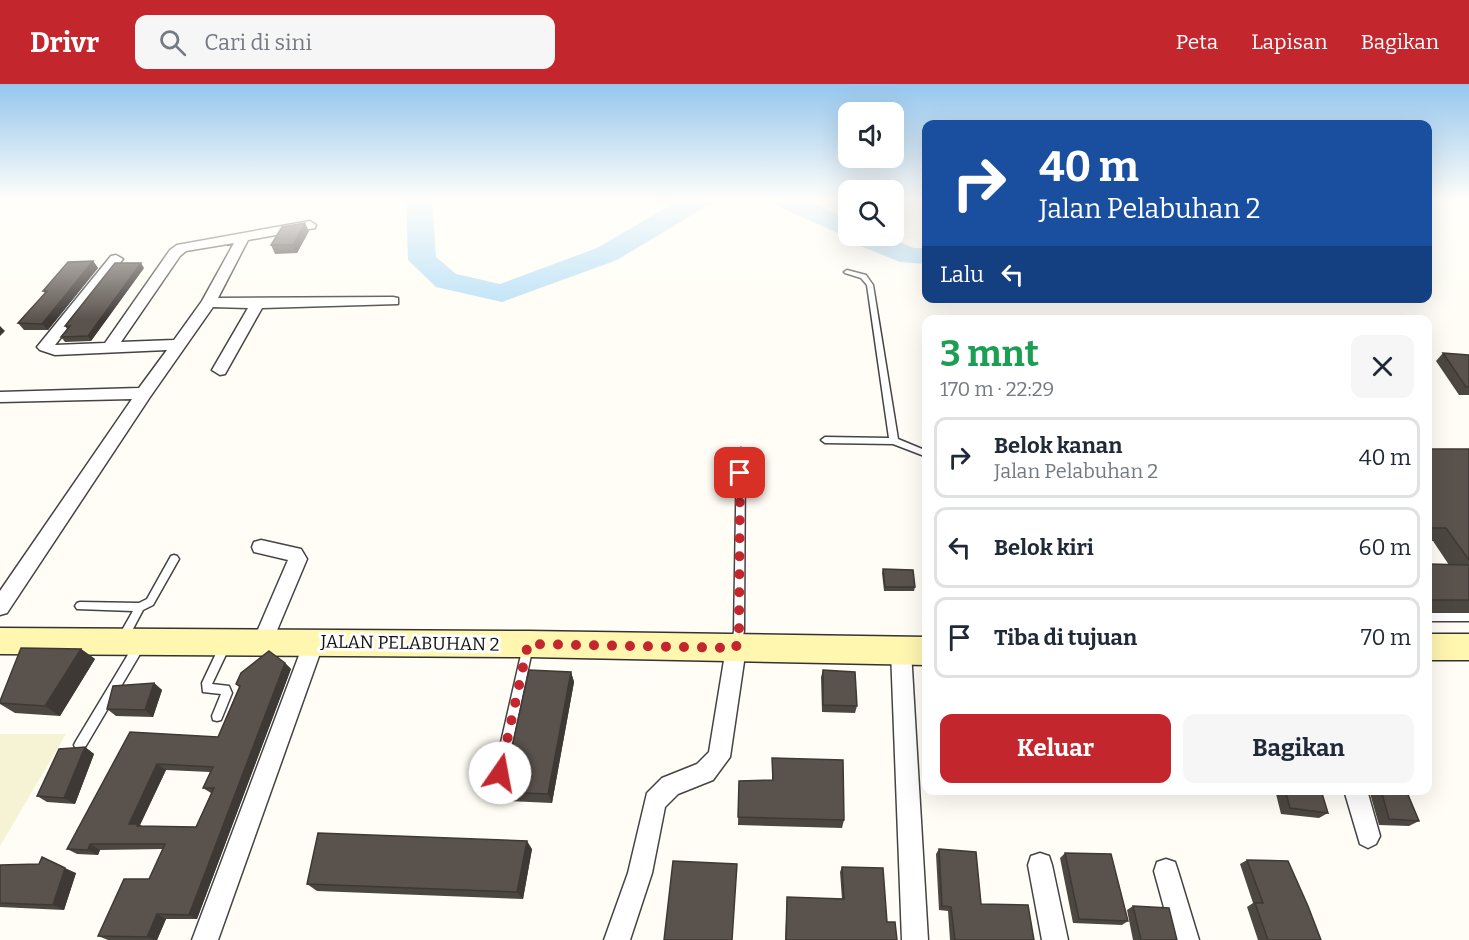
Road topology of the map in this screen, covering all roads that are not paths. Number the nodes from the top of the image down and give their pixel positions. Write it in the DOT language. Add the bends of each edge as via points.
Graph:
graph roads {
  1 [pos="217,240"];
  2 [pos="242,240"];
  3 [pos="116,259"];
  4 [pos="847,272"];
  5 [pos="393,301"];
  6 [pos="209,302"];
  7 [pos="257,304"];
  8 [pos="178,345"];
  9 [pos="109,348"];
  10 [pos="220,370"];
  11 [pos="144,393"];
  12 [pos="0,397"];
  13 [pos="825,440"];
  14 [pos="894,441"];
  15 [pos="741,451"];
  16 [pos="922,452"];
  17 [pos="261,547"];
  18 [pos="174,560"];
  19 [pos="80,606"];
  20 [pos="0,607"];
  21 [pos="140,607"];
  22 [pos="1432,617"];
  23 [pos="1469,617"];
  24 [pos="0,641"];
  25 [pos="132,641"];
  26 [pos="227,641"];
  27 [pos="263,641"];
  28 [pos="314,642"];
  29 [pos="528,644"];
  30 [pos="1432,645"];
  31 [pos="1469,647"];
  32 [pos="736,648"];
  33 [pos="914,651"];
  34 [pos="217,717"];
  35 [pos="80,745"];
  36 [pos="500,773"];
  37 [pos="1356,795"];
  38 [pos="1368,836"];
  39 [pos="1040,865"];
  40 [pos="1166,871"];
  41 [pos="205,940"];
  42 [pos="617,940"];
  43 [pos="915,940"];
  44 [pos="1055,940"];
  45 [pos="1186,940"];
  1 -- 9 [label="street" via="178,250"];
  2 -- 6 [label="street"];
  3 -- 9 [label="street" via="45,347"];
  4 -- 14 [label="lane" via="861,274 870,285"];
  5 -- 7 [label="street"];
  6 -- 7 [label="street"];
  6 -- 8 [label="street"];
  7 -- 10 [label="street"];
  8 -- 9 [label="street"];
  8 -- 11 [label="street"];
  11 -- 12 [label="street"];
  11 -- 20 [label="street"];
  13 -- 14 [label="lane"];
  14 -- 16 [label="lane"];
  15 -- 32 [label="lane"];
  17 -- 27 [label="street" via="294,554 298,559"];
  18 -- 21 [label="lane" via="150,602"];
  19 -- 21 [label="lane"];
  21 -- 25 [label="lane"];
  22 -- 23 [label="lane"];
  24 -- 25 [label="main road, JALAN PELABUHAN 2"];
  25 -- 26 [label="main road, JALAN PELABUHAN 2"];
  25 -- 35 [label="lane"];
  26 -- 27 [label="main road, JALAN PELABUHAN 2"];
  26 -- 34 [label="lane" via="207,683 207,689 225,689"];
  27 -- 28 [label="main road, JALAN PELABUHAN 2"];
  28 -- 29 [label="main road, JALAN PELABUHAN 2"];
  28 -- 41 [label="street"];
  29 -- 32 [label="main road, JALAN PELABUHAN 2"];
  29 -- 36 [label="lane"];
  30 -- 31 [label="main road"];
  32 -- 33 [label="main road, JALAN PELABUHAN 2"];
  32 -- 42 [label="street" via="719,757 705,772 670,786 655,801 640,873"];
  33 -- 43 [label="street"];
  37 -- 38 [label="street"];
  39 -- 44 [label="street"];
  40 -- 45 [label="street"];
}
